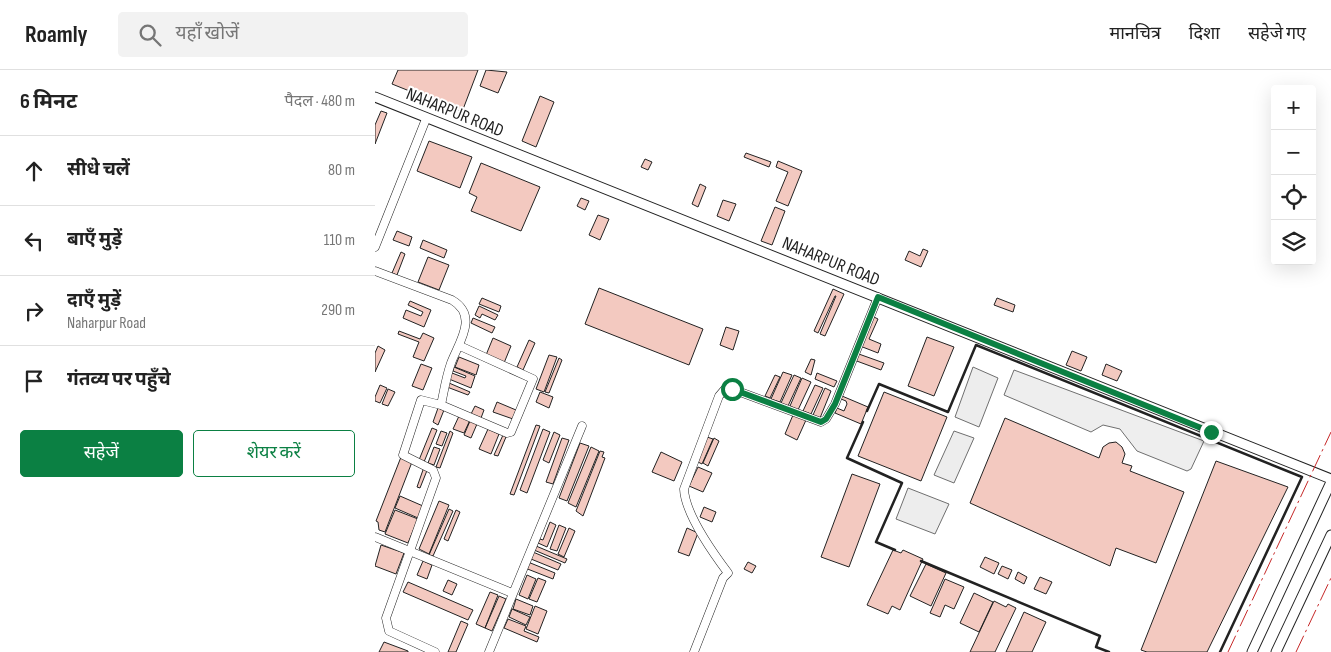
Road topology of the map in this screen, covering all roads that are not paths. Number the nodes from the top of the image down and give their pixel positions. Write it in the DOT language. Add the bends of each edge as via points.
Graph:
graph roads {
  1 [pos="375,98"];
  2 [pos="426,119"];
  3 [pos="375,247"];
  4 [pos="375,271"];
  5 [pos="878,297"];
  6 [pos="460,346"];
  7 [pos="441,405"];
  8 [pos="582,426"];
  9 [pos="1331,480"];
  10 [pos="1331,535"];
  11 [pos="375,537"];
  12 [pos="411,552"];
  13 [pos="512,593"];
  14 [pos="435,652"];
  15 [pos="489,652"];
  16 [pos="695,652"];
  17 [pos="1252,652"];
  18 [pos="1276,652"];
  1 -- 2 [label="street, NAHARPUR ROAD"];
  2 -- 3 [label="street"];
  2 -- 5 [label="street, NAHARPUR ROAD"];
  4 -- 6 [label="street" via="460,305 466,320"];
  5 -- 9 [label="street, NAHARPUR ROAD"];
  5 -- 16 [label="street" via="826,419 821,422 732,389 725,389 719,396 683,489 703,539 728,573 723,578"];
  6 -- 7 [label="street" via="446,378"];
  6 -- 7 [label="street" via="531,377 532,386 511,432"];
  7 -- 12 [label="street" via="421,400 403,449 406,458 433,470 436,478"];
  8 -- 13 [label="street"];
  9 -- 17 [label="street"];
  10 -- 18 [label="street"];
  11 -- 12 [label="street"];
  12 -- 13 [label="street"];
  12 -- 14 [label="street" via="388,608 386,625 396,636"];
  13 -- 15 [label="street"];
}
